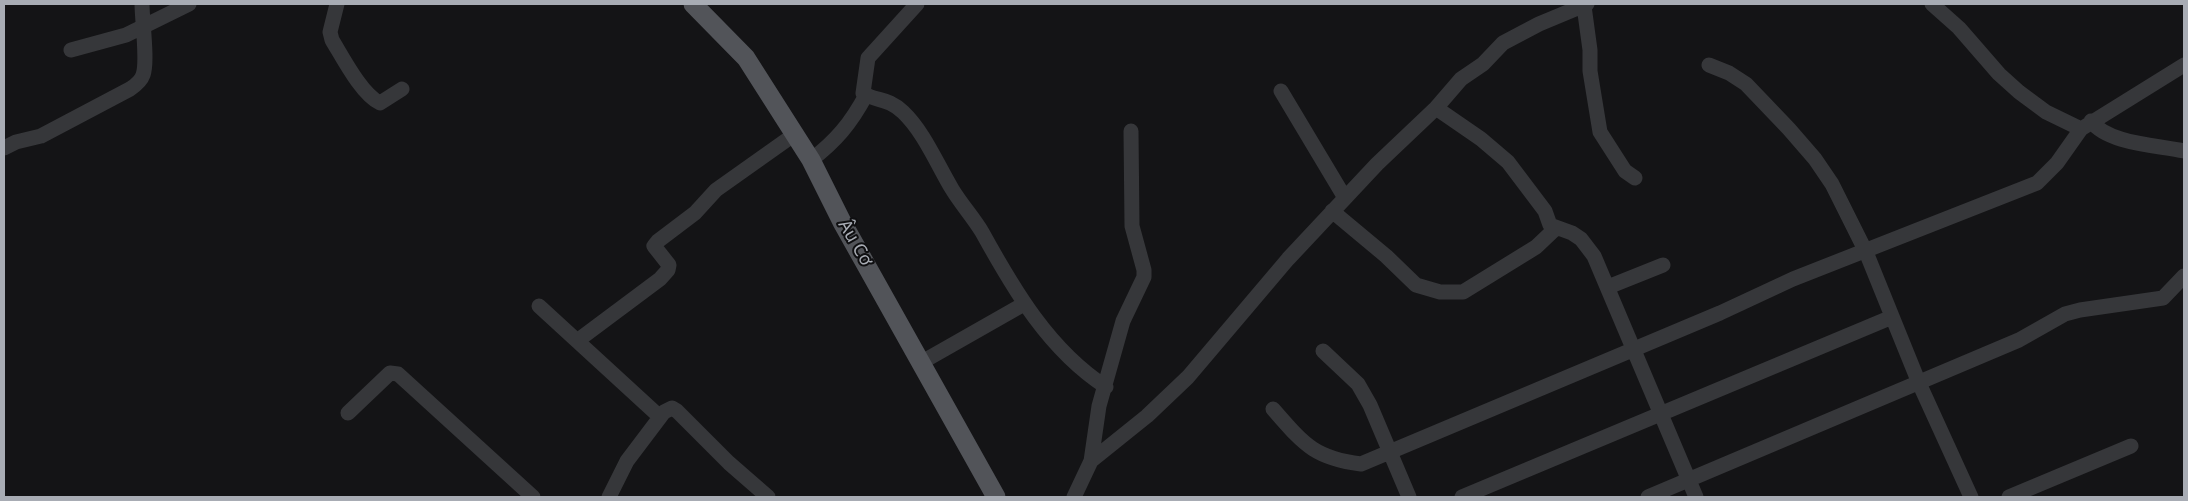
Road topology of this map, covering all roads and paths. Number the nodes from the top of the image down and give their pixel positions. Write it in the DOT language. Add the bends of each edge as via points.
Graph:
graph roads {
  1 [pos="142,4"];
  2 [pos="189,4"];
  3 [pos="337,4"];
  4 [pos="693,4"];
  5 [pos="917,4"];
  6 [pos="1932,4"];
  7 [pos="1586,5"];
  8 [pos="142,28"];
  9 [pos="71,50"];
  10 [pos="1709,65"];
  11 [pos="2184,65"];
  12 [pos="402,89"];
  13 [pos="1282,91"];
  14 [pos="866,95"];
  15 [pos="1436,108"];
  16 [pos="2086,125"];
  17 [pos="1131,131"];
  18 [pos="795,134"];
  19 [pos="4,148"];
  20 [pos="2184,150"];
  21 [pos="811,160"];
  22 [pos="1634,178"];
  23 [pos="1345,198"];
  24 [pos="1332,211"];
  25 [pos="1555,229"];
  26 [pos="1866,252"];
  27 [pos="1663,265"];
  28 [pos="2184,276"];
  29 [pos="1608,287"];
  30 [pos="1024,304"];
  31 [pos="539,306"];
  32 [pos="1892,317"];
  33 [pos="577,342"];
  34 [pos="1631,349"];
  35 [pos="1323,351"];
  36 [pos="922,362"];
  37 [pos="1920,383"];
  38 [pos="1106,387"];
  39 [pos="1273,409"];
  40 [pos="348,413"];
  41 [pos="1661,413"];
  42 [pos="660,417"];
  43 [pos="2132,446"];
  44 [pos="1389,451"];
  45 [pos="1091,461"];
  46 [pos="1689,481"];
  47 [pos="533,497"];
  48 [pos="609,497"];
  49 [pos="768,497"];
  50 [pos="996,497"];
  51 [pos="1074,497"];
  52 [pos="1409,497"];
  53 [pos="1462,497"];
  54 [pos="1648,497"];
  55 [pos="1696,497"];
  56 [pos="1971,497"];
  57 [pos="2009,497"];
  1 -- 8 [label="street"];
  2 -- 8 [label="street"];
  3 -- 12 [label="street" via="330,32 332,40 364,89 380,103"];
  4 -- 18 [label="main road, Âu Cơ" via="746,58"];
  5 -- 14 [label="street" via="868,58 862,90"];
  6 -- 16 [label="street" via="2019,92 2046,112"];
  7 -- 15 [label="street" via="1503,43 1483,64 1461,78"];
  7 -- 22 [label="street" via="1590,70 1600,132 1625,171"];
  8 -- 9 [label="street"];
  8 -- 19 [label="street" via="144,74 139,82 41,136"];
  10 -- 26 [label="street" via="1746,84 1815,160 1832,184"];
  11 -- 16 [label="street"];
  13 -- 23 [label="street"];
  14 -- 21 [label="street" via="833,144"];
  14 -- 30 [label="street" via="888,100 910,119"];
  15 -- 23 [label="street"];
  15 -- 25 [label="street" via="1508,162"];
  16 -- 20 [label="street" via="2115,138"];
  16 -- 26 [label="street" via="2037,183"];
  17 -- 38 [label="street" via="1132,226 1144,277 1123,321"];
  18 -- 21 [label="main road, Âu Cơ"];
  18 -- 33 [label="street" via="716,190 695,212 658,241 655,250 669,265 668,270"];
  21 -- 36 [label="main road, Âu Cơ" via="842,222"];
  23 -- 24 [label="street"];
  24 -- 25 [label="street" via="1416,285 1440,292 1463,292 1536,247"];
  24 -- 45 [label="street" via="1188,377 1147,416"];
  25 -- 29 [label="street" via="1572,233 1584,243 1594,256"];
  26 -- 32 [label="street"];
  26 -- 34 [label="street" via="1793,279"];
  27 -- 29 [label="street"];
  28 -- 37 [label="street" via="2163,298 2065,314 2019,340"];
  29 -- 34 [label="street"];
  30 -- 36 [label="street"];
  30 -- 38 [label="street" via="1080,367"];
  31 -- 33 [label="street"];
  32 -- 37 [label="street"];
  32 -- 41 [label="street"];
  33 -- 42 [label="street"];
  34 -- 41 [label="street"];
  34 -- 44 [label="street"];
  35 -- 44 [label="street" via="1358,384"];
  36 -- 50 [label="main road, Âu Cơ"];
  37 -- 46 [label="street"];
  37 -- 56 [label="street"];
  38 -- 45 [label="street" via="1096,423"];
  39 -- 44 [label="street" via="1300,440 1326,458 1361,464"];
  40 -- 47 [label="street" via="390,374 398,374"];
  41 -- 46 [label="street"];
  41 -- 53 [label="street"];
  42 -- 48 [label="street" via="627,461"];
  42 -- 49 [label="street" via="668,409 677,410"];
  43 -- 57 [label="street"];
  44 -- 52 [label="street"];
  45 -- 51 [label="street"];
  46 -- 54 [label="street"];
  46 -- 55 [label="street"];
}
